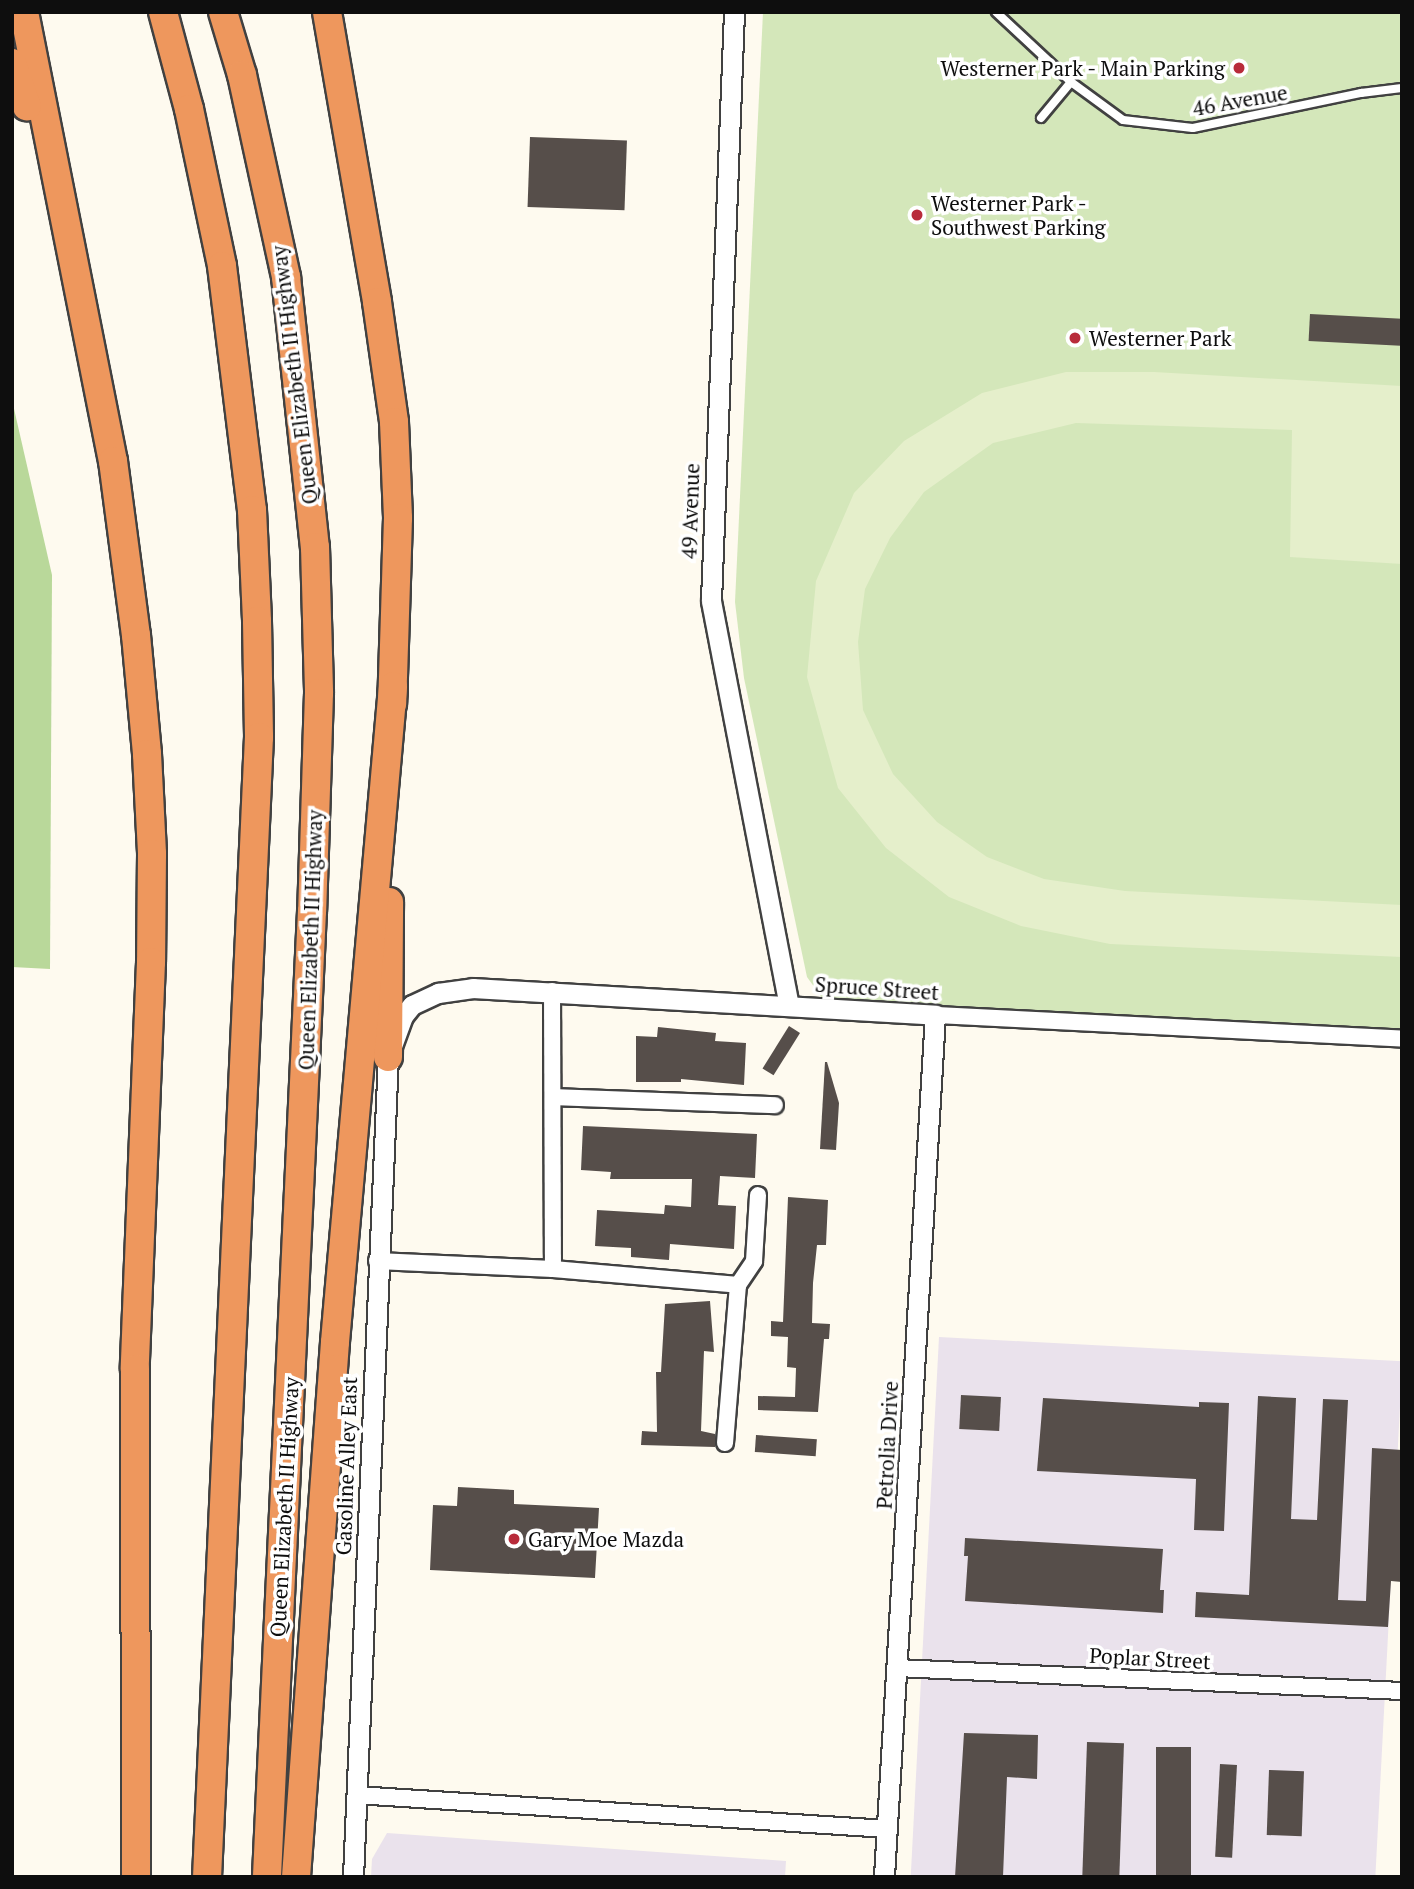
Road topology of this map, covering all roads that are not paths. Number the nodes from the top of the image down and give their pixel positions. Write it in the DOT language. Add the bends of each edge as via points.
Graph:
graph roads {
  1 [pos="24,12"];
  2 [pos="163,12"];
  3 [pos="223,12"];
  4 [pos="316,12"];
  5 [pos="327,12"];
  6 [pos="734,12"];
  7 [pos="996,12"];
  8 [pos="12,63"];
  9 [pos="1071,82"];
  10 [pos="1402,88"];
  11 [pos="343,103"];
  12 [pos="1041,118"];
  13 [pos="75,274"];
  14 [pos="393,687"];
  15 [pos="552,992"];
  16 [pos="789,1005"];
  17 [pos="935,1015"];
  18 [pos="1402,1039"];
  19 [pos="388,1057"];
  20 [pos="553,1097"];
  21 [pos="775,1105"];
  22 [pos="758,1195"];
  23 [pos="377,1261"];
  24 [pos="553,1269"];
  25 [pos="738,1285"];
  26 [pos="725,1443"];
  27 [pos="134,1618"];
  28 [pos="897,1668"];
  29 [pos="1402,1691"];
  30 [pos="356,1795"];
  31 [pos="887,1829"];
  32 [pos="116,1877"];
  33 [pos="136,1877"];
  34 [pos="207,1877"];
  35 [pos="267,1877"];
  36 [pos="296,1877"];
  37 [pos="352,1877"];
  38 [pos="884,1877"];
  1 -- 13 [label="highway"];
  2 -- 34 [label="highway" via="222,266 252,510 257,621 259,737"];
  3 -- 35 [label="highway, Queen Elizabeth II Highway" via="242,75 286,277 315,547 318,693 312,911"];
  4 -- 11 [label="highway"];
  5 -- 11 [label="highway"];
  6 -- 16 [label="street, 49 Avenue" via="711,601"];
  7 -- 9 [label="lane, 46 Avenue"];
  8 -- 13 [label="highway"];
  9 -- 10 [label="lane, 46 Avenue" via="1123,120 1193,128"];
  9 -- 12 [label="lane"];
  11 -- 14 [label="highway" via="394,422 398,518"];
  13 -- 27 [label="highway" via="126,548 146,741 151,842 151,962 135,1369"];
  14 -- 19 [label="highway"];
  14 -- 36 [label="highway" via="335,1342"];
  15 -- 16 [label="street, Spruce Street"];
  15 -- 19 [label="street, Spruce Street" via="473,988 438,993 412,1005 403,1016"];
  15 -- 20 [label="street"];
  16 -- 17 [label="street, Spruce Street"];
  17 -- 18 [label="street, Spruce Street"];
  17 -- 28 [label="street, Petrolia Drive"];
  19 -- 23 [label="street, Gasoline Alley East"];
  20 -- 21 [label="street"];
  20 -- 24 [label="street"];
  22 -- 25 [label="street" via="754,1261"];
  23 -- 24 [label="street"];
  23 -- 30 [label="street, Gasoline Alley East"];
  24 -- 25 [label="street"];
  25 -- 26 [label="street"];
  27 -- 32 [label="highway"];
  27 -- 33 [label="highway"];
  28 -- 29 [label="street, Poplar Street"];
  28 -- 31 [label="street, Petrolia Drive"];
  30 -- 31 [label="street"];
  30 -- 37 [label="street, Gasoline Alley East"];
  31 -- 38 [label="street, Petrolia Drive"];
}
